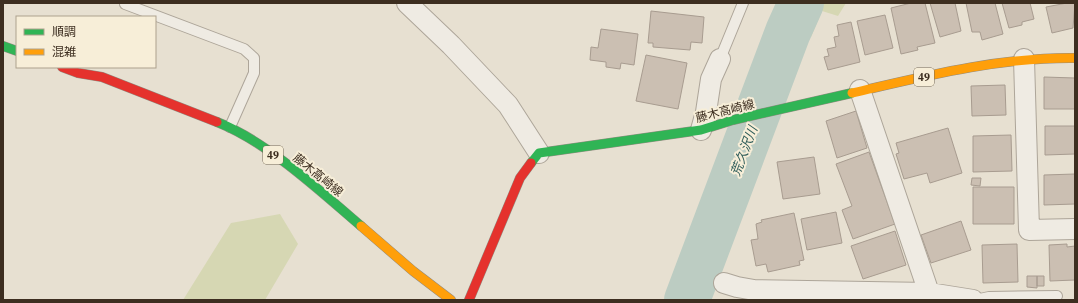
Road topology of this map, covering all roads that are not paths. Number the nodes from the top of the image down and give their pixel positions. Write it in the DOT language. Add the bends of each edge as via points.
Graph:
graph roads {
  1 [pos="407,3"];
  2 [pos="743,3"];
  3 [pos="125,4"];
  4 [pos="3,46"];
  5 [pos="16,51"];
  6 [pos="1075,58"];
  7 [pos="720,59"];
  8 [pos="1024,59"];
  9 [pos="65,68"];
  10 [pos="860,90"];
  11 [pos="230,127"];
  12 [pos="707,127"];
  13 [pos="539,153"];
  14 [pos="1075,229"];
  15 [pos="724,282"];
  16 [pos="929,293"];
  17 [pos="780,296"];
  18 [pos="1057,296"];
  19 [pos="451,300"];
  20 [pos="469,300"];
  21 [pos="974,300"];
  1 -- 13 [label="street" via="508,105"];
  2 -- 7 [label="lane"];
  3 -- 11 [label="lane" via="244,49 254,58 254,73"];
  4 -- 5 [label="main road"];
  6 -- 8 [label="main road, 藤木高崎線 / 49"];
  7 -- 12 [label="street" via="711,79 706,112"];
  8 -- 10 [label="main road, 藤木高崎線 / 49" via="993,62"];
  8 -- 14 [label="street" via="1029,230"];
  9 -- 11 [label="main road, 藤木高崎線 / 49" via="102,77"];
  10 -- 12 [label="main road, 藤木高崎線 / 49"];
  10 -- 16 [label="street"];
  11 -- 19 [label="main road, 藤木高崎線 / 49" via="311,183 413,271"];
  12 -- 13 [label="main road, 藤木高崎線 / 49"];
  13 -- 20 [label="main road" via="520,178"];
  15 -- 17 [label="street" via="737,288"];
  16 -- 17 [label="street"];
  16 -- 21 [label="street"];
  18 -- 21 [label="lane" via="989,297"];
}
